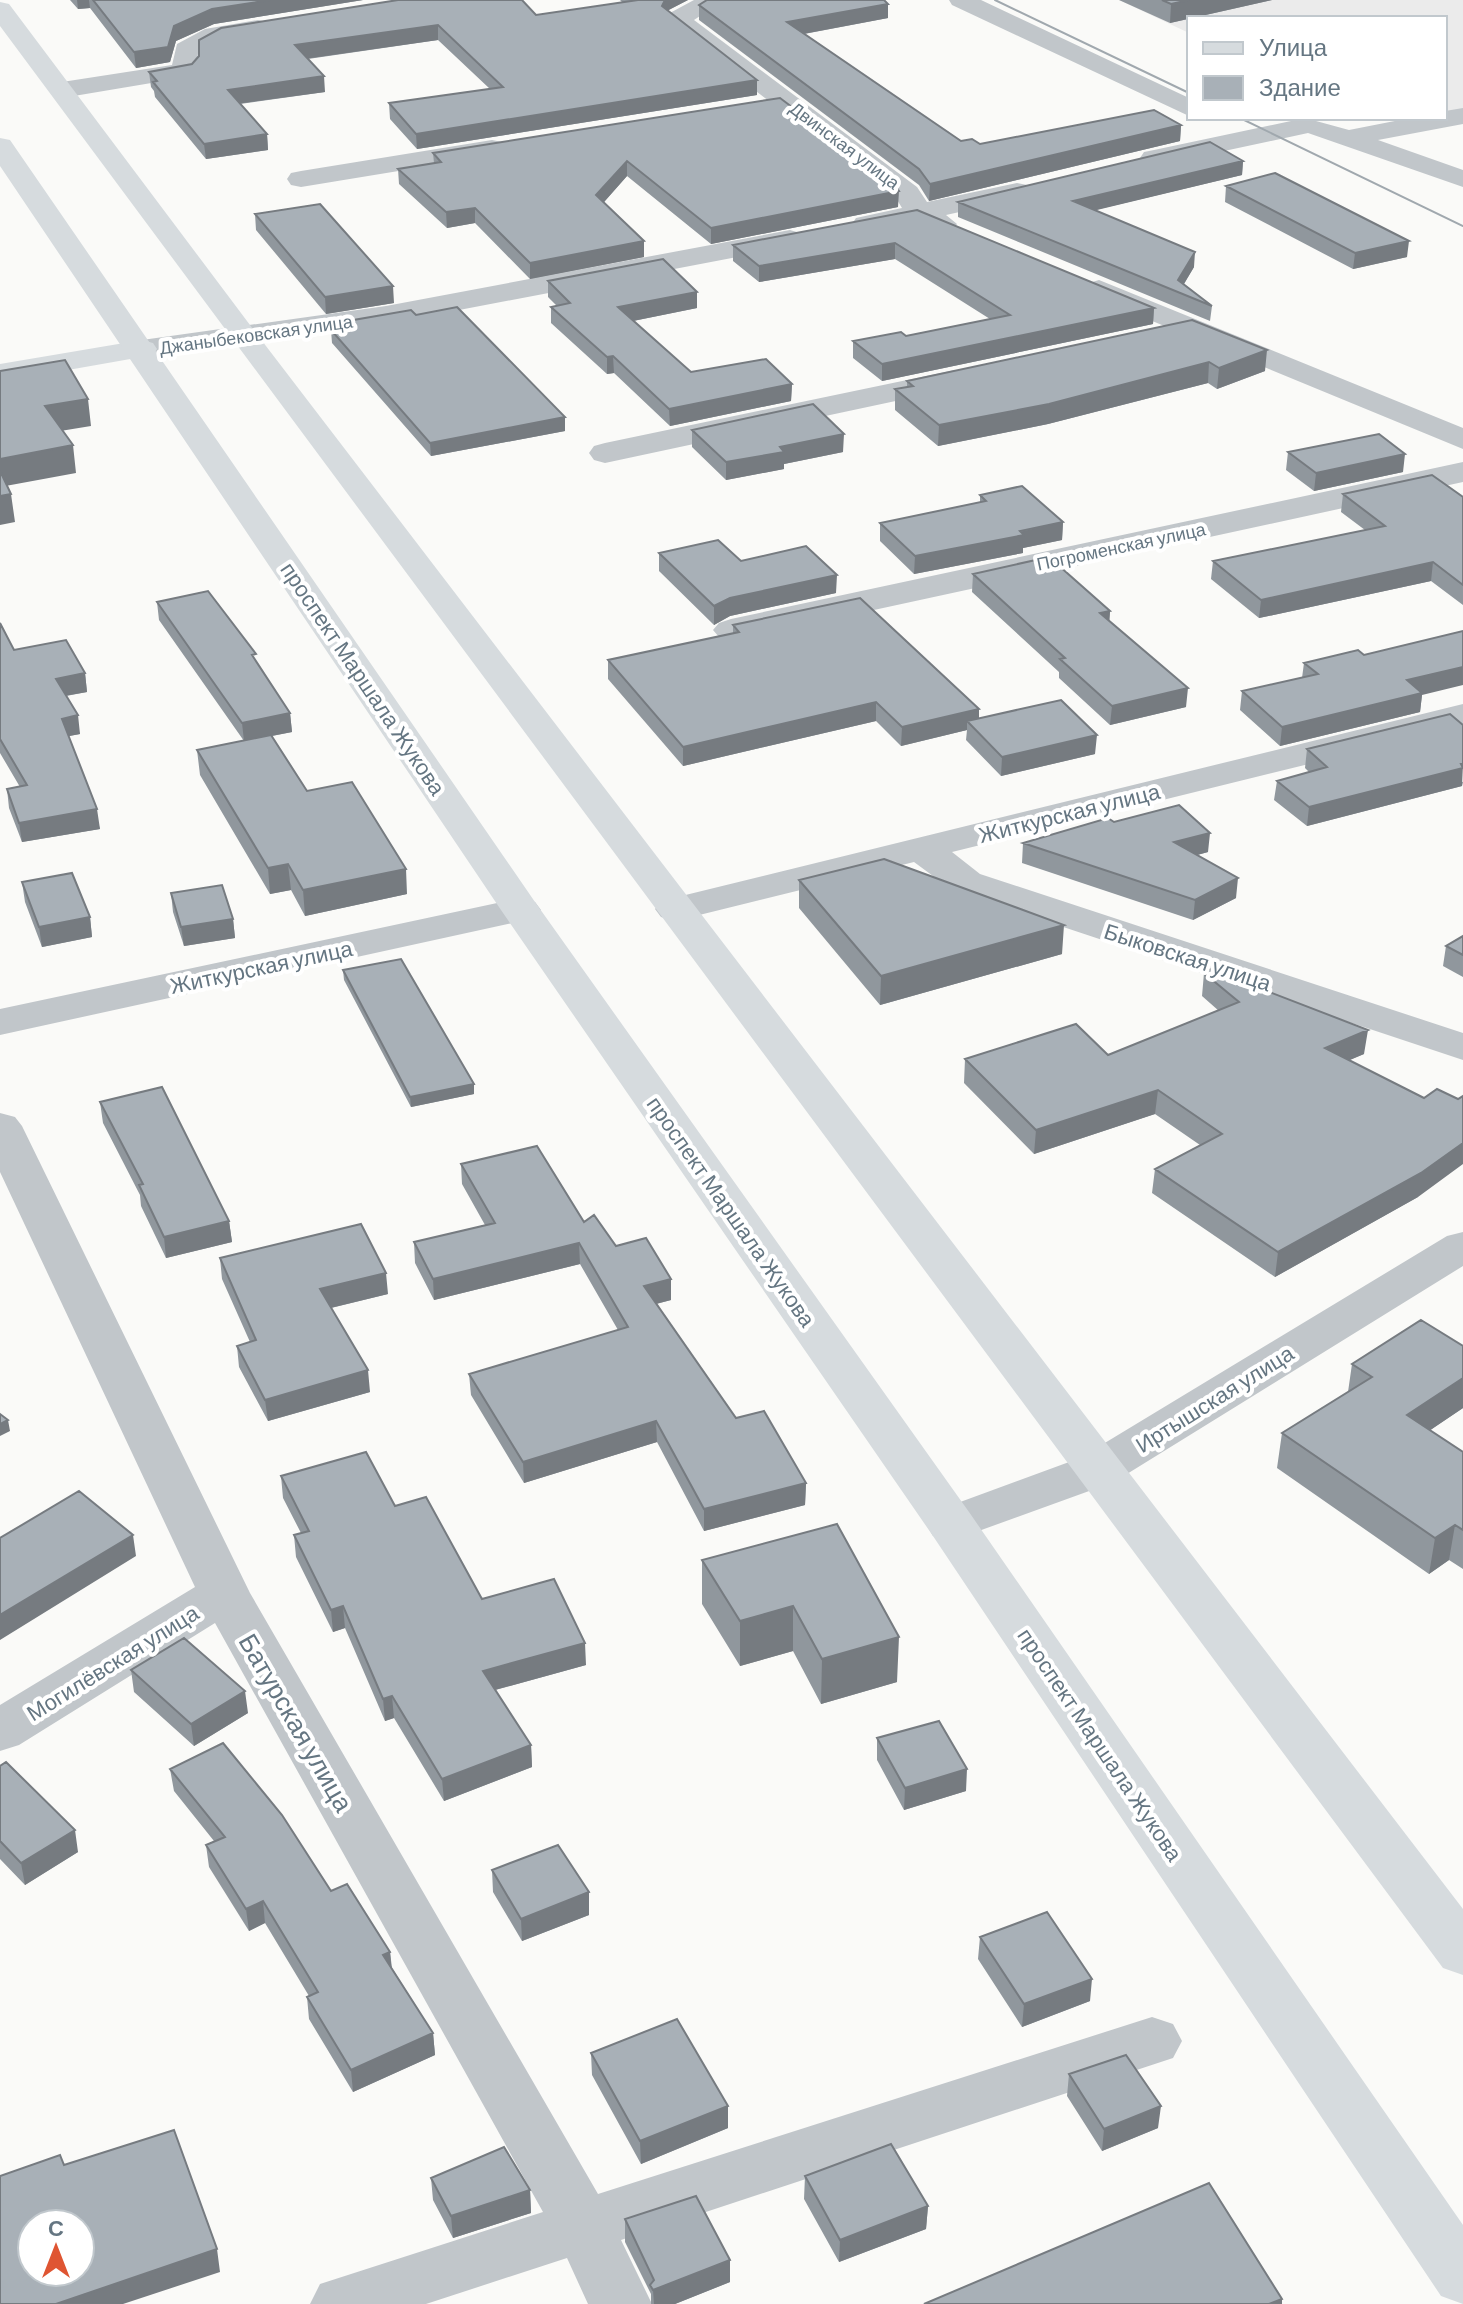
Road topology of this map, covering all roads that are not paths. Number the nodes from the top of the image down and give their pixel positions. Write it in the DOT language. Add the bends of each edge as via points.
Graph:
graph roads {
  1 [pos="712,0"];
  2 [pos="961,0"];
  3 [pos="0,9"];
  4 [pos="284,23"];
  5 [pos="62,90"];
  6 [pos="787,101"];
  7 [pos="756,106"];
  8 [pos="1187,107"];
  9 [pos="1214,120"];
  10 [pos="1442,120"];
  11 [pos="1248,136"];
  12 [pos="1351,137"];
  13 [pos="520,144"];
  14 [pos="0,146"];
  15 [pos="1129,164"];
  16 [pos="301,179"];
  17 [pos="1463,179"];
  18 [pos="1040,186"];
  19 [pos="920,214"];
  20 [pos="843,229"];
  21 [pos="968,234"];
  22 [pos="812,235"];
  23 [pos="1066,275"];
  24 [pos="1192,328"];
  25 [pos="1146,338"];
  26 [pos="245,339"];
  27 [pos="142,349"];
  28 [pos="0,373"];
  29 [pos="976,374"];
  30 [pos="1463,439"];
  31 [pos="605,453"];
  32 [pos="1463,472"];
  33 [pos="731,630"];
  34 [pos="1463,715"];
  35 [pos="921,848"];
  36 [pos="675,909"];
  37 [pos="521,910"];
  38 [pos="0,1022"];
  39 [pos="1463,1047"];
  40 [pos="0,1126"];
  41 [pos="1463,1246"];
  42 [pos="1097,1470"];
  43 [pos="951,1524"];
  44 [pos="224,1593"];
  45 [pos="0,1731"];
  46 [pos="1460,1943"];
  47 [pos="1152,2041"];
  48 [pos="582,2224"];
  49 [pos="1463,2277"];
  50 [pos="342,2304"];
  51 [pos="620,2304"];
  1 -- 6 [label="street, Двинская улица" via="677,19"];
  2 -- 8 [label="street"];
  3 -- 5 [label="main road"];
  4 -- 5 [label="street" via="214,34 186,49 184,71"];
  5 -- 26 [label="main road"];
  6 -- 7 [label="street"];
  6 -- 19 [label="street, Двинская улица" via="907,193"];
  9 -- 11 [label="street"];
  10 -- 12 [label="street"];
  11 -- 12 [label="street" via="1310,125"];
  11 -- 15 [label="street"];
  12 -- 17 [label="street"];
  13 -- 16 [label="street"];
  14 -- 27 [label="main road, проспект Маршала Жукова"];
  18 -- 19 [label="street"];
  19 -- 20 [label="street"];
  19 -- 21 [label="street, Двинская улица"];
  22 -- 26 [label="street, Джаныбековская улица"];
  23 -- 24 [label="street"];
  24 -- 25 [label="street"];
  24 -- 30 [label="street"];
  26 -- 27 [label="street, Джаныбековская улица"];
  26 -- 36 [label="main road"];
  27 -- 28 [label="main road, Джаныбековская улица"];
  27 -- 37 [label="main road, проспект Маршала Жукова"];
  29 -- 31 [label="street"];
  32 -- 33 [label="street, Погроменская улица"];
  34 -- 35 [label="street, Житкурская улица"];
  35 -- 36 [label="street, Житкурская улица"];
  35 -- 39 [label="street, Быковская улица" via="966,882"];
  36 -- 42 [label="main road"];
  37 -- 38 [label="street, Житкурская улица"];
  37 -- 43 [label="main road, проспект Маршала Жукова"];
  40 -- 44 [label="street, Батурская улица"];
  41 -- 42 [label="street, Иртышская улица"];
  42 -- 43 [label="street, Иртышская улица"];
  42 -- 46 [label="main road"];
  43 -- 49 [label="main road, проспект Маршала Жукова"];
  44 -- 45 [label="street, Могилёвская улица"];
  44 -- 48 [label="street, Батурская улица"];
  47 -- 48 [label="street"];
  48 -- 50 [label="street"];
  48 -- 51 [label="street, Батурская улица"];
}
